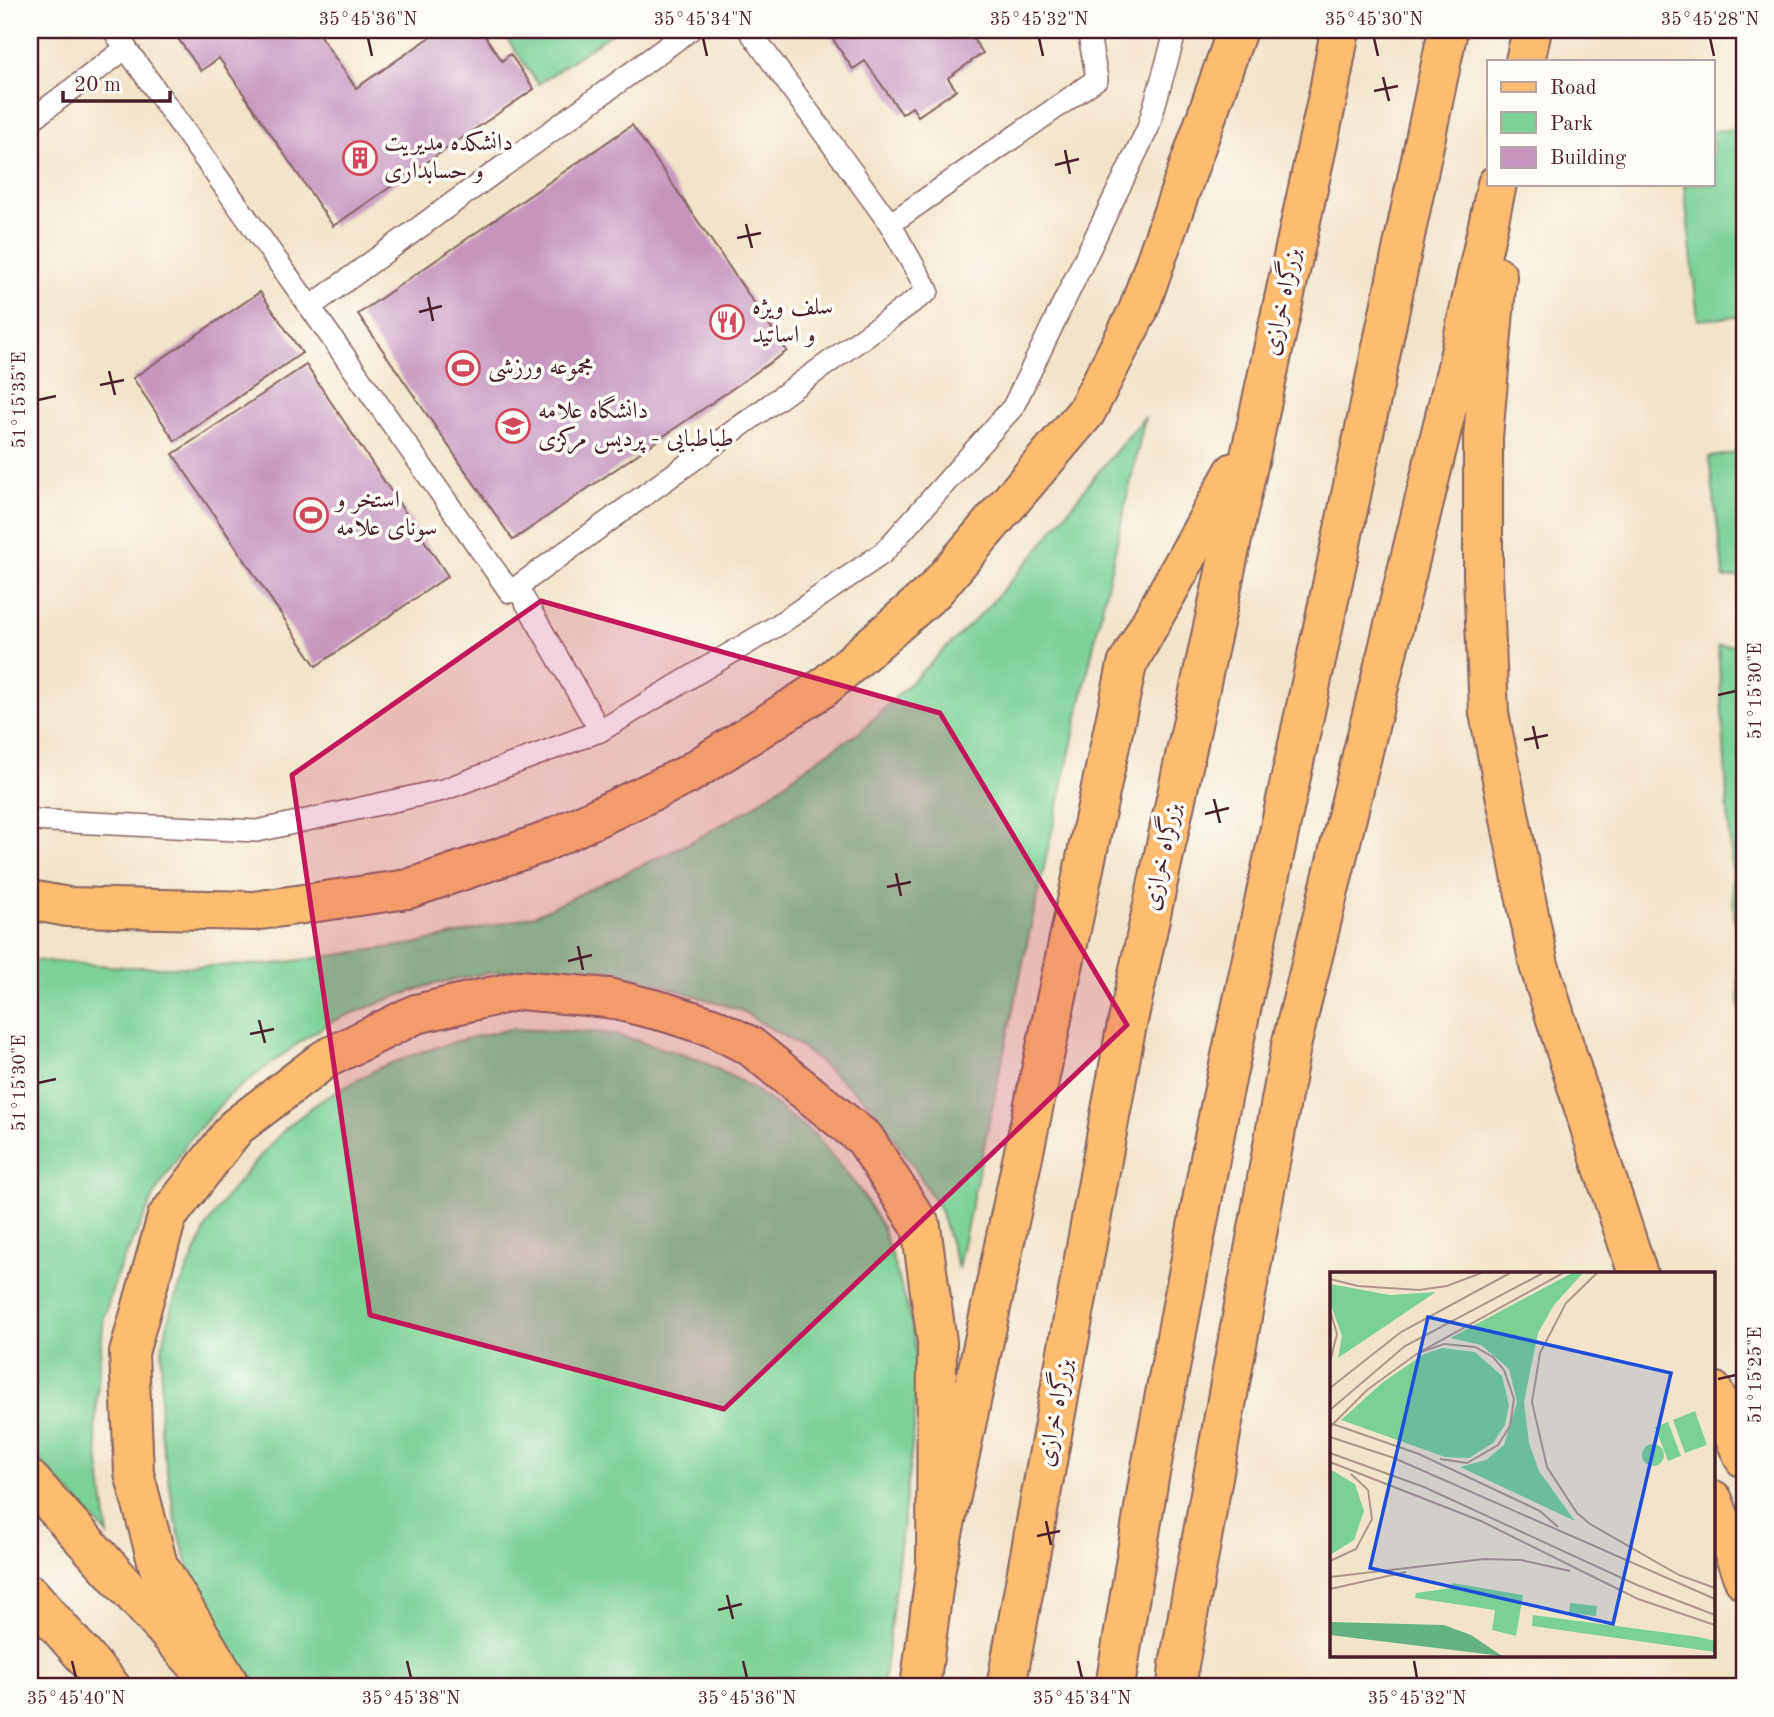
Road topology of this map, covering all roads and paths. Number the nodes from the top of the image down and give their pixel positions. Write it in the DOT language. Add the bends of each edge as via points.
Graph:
graph roads {
  1 [pos="113,30"];
  2 [pos="690,30"];
  3 [pos="749,30"];
  4 [pos="1086,30"];
  5 [pos="1176,30"];
  6 [pos="1237,30"];
  7 [pos="1340,30"];
  8 [pos="1448,30"];
  9 [pos="1532,30"];
  10 [pos="126,48"];
  11 [pos="1525,60"];
  12 [pos="30,121"];
  13 [pos="1497,186"];
  14 [pos="1505,186"];
  15 [pos="890,224"];
  16 [pos="310,307"];
  17 [pos="1254,437"];
  18 [pos="517,587"];
  19 [pos="600,731"];
  20 [pos="30,820"];
  21 [pos="30,901"];
  22 [pos="1592,1134"];
  23 [pos="1637,1272"];
  24 [pos="1657,1272"];
  25 [pos="1714,1393"];
  26 [pos="1744,1458"];
  27 [pos="30,1480"];
  28 [pos="1714,1503"];
  29 [pos="936,1567"];
  30 [pos="1744,1580"];
  31 [pos="30,1594"];
  32 [pos="111,1687"];
  33 [pos="217,1687"];
  34 [pos="231,1687"];
  35 [pos="920,1687"];
  36 [pos="1006,1687"];
  37 [pos="1115,1687"];
  38 [pos="1177,1687"];
  1 -- 10 [label="lane"];
  2 -- 16 [label="lane"];
  3 -- 15 [label="lane"];
  4 -- 15 [label="lane" via="1097,79"];
  5 -- 19 [label="lane" via="1148,128 1013,407 883,553 778,625"];
  6 -- 21 [label="main road" via="1138,311 1086,412 934,591 823,688 687,775 540,844 408,889 254,911"];
  7 -- 17 [label="main road, بزرگراه خرازی"];
  8 -- 37 [label="main road" via="1219,1112 1149,1478"];
  9 -- 11 [label="main road"];
  10 -- 12 [label="lane"];
  10 -- 16 [label="lane"];
  13 -- 38 [label="main road" via="1291,1046"];
  14 -- 22 [label="main road" via="1483,438 1489,713 1539,965"];
  15 -- 18 [label="lane" via="928,291"];
  16 -- 18 [label="lane" via="510,592"];
  17 -- 29 [label="main road" via="1127,665"];
  17 -- 36 [label="main road, بزرگراه خرازی" via="1124,1039"];
  18 -- 19 [label="lane"];
  19 -- 20 [label="lane" via="443,790 257,831"];
  22 -- 23 [label="main road"];
  22 -- 24 [label="main road"];
  25 -- 26 [label="main road"];
  27 -- 33 [label="main road"];
  28 -- 30 [label="main road"];
  29 -- 34 [label="main road" via="937,1342 921,1227 865,1139 750,1046 712,1027 608,998 520,990 416,1014 325,1059 236,1127 167,1217 129,1353 134,1473 158,1565"];
  29 -- 35 [label="main road"];
  31 -- 32 [label="main road"];
}
